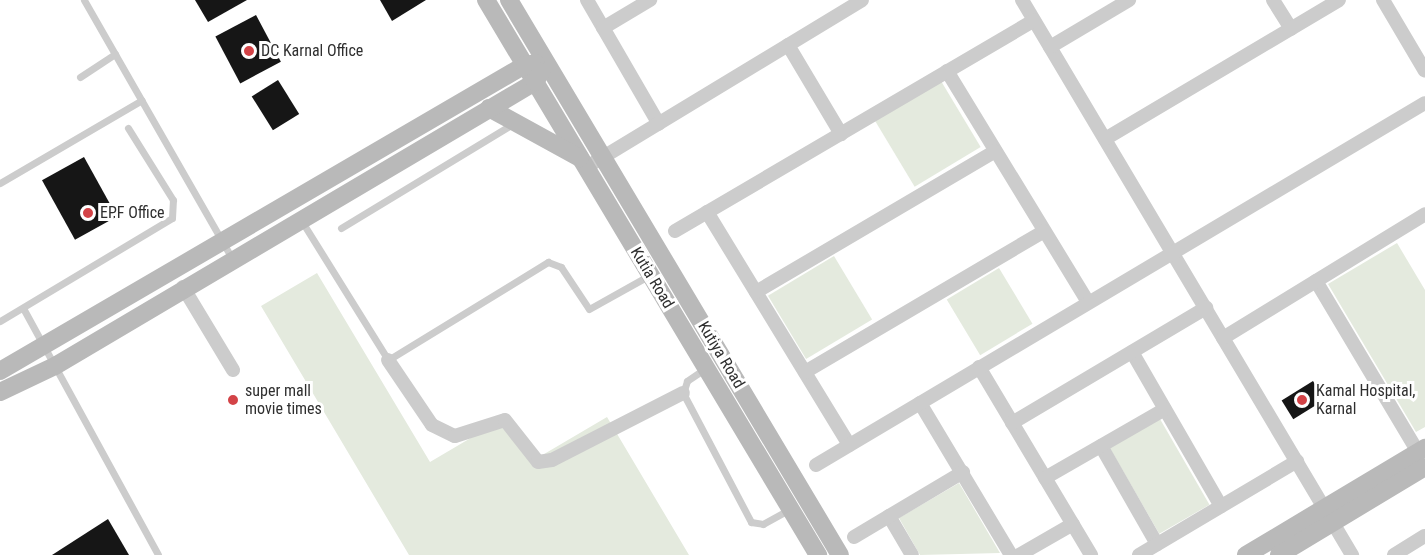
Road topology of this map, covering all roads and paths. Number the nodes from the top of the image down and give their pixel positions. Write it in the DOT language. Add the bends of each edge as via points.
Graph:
graph roads {
  1 [pos="84,0"];
  2 [pos="486,0"];
  3 [pos="509,0"];
  4 [pos="587,0"];
  5 [pos="650,0"];
  6 [pos="862,0"];
  7 [pos="1022,0"];
  8 [pos="1128,0"];
  9 [pos="1273,0"];
  10 [pos="1339,0"];
  11 [pos="1383,0"];
  12 [pos="1034,20"];
  13 [pos="603,28"];
  14 [pos="1291,29"];
  15 [pos="788,45"];
  16 [pos="1050,47"];
  17 [pos="115,54"];
  18 [pos="546,62"];
  19 [pos="525,65"];
  20 [pos="946,71"];
  21 [pos="1425,71"];
  22 [pos="80,76"];
  23 [pos="535,82"];
  24 [pos="142,100"];
  25 [pos="1425,103"];
  26 [pos="489,108"];
  27 [pos="515,123"];
  28 [pos="658,124"];
  29 [pos="128,128"];
  30 [pos="841,134"];
  31 [pos="1105,139"];
  32 [pos="393,141"];
  33 [pos="995,151"];
  34 [pos="603,157"];
  35 [pos="402,159"];
  36 [pos="583,163"];
  37 [pos="0,183"];
  38 [pos="707,213"];
  39 [pos="1425,214"];
  40 [pos="300,218"];
  41 [pos="341,228"];
  42 [pos="675,231"];
  43 [pos="1044,231"];
  44 [pos="222,240"];
  45 [pos="1172,251"];
  46 [pos="232,258"];
  47 [pos="650,274"];
  48 [pos="1316,281"];
  49 [pos="183,287"];
  50 [pos="756,292"];
  51 [pos="1088,302"];
  52 [pos="23,308"];
  53 [pos="1206,308"];
  54 [pos="0,321"];
  55 [pos="1223,338"];
  56 [pos="45,346"];
  57 [pos="1132,352"];
  58 [pos="388,360"];
  59 [pos="55,366"];
  60 [pos="979,367"];
  61 [pos="706,368"];
  62 [pos="233,370"];
  63 [pos="0,372"];
  64 [pos="805,372"];
  65 [pos="0,392"];
  66 [pos="683,393"];
  67 [pos="920,403"];
  68 [pos="1165,410"];
  69 [pos="1012,423"];
  70 [pos="849,445"];
  71 [pos="1101,446"];
  72 [pos="1423,456"];
  73 [pos="1297,461"];
  74 [pos="816,465"];
  75 [pos="963,472"];
  76 [pos="1045,478"];
  77 [pos="1221,506"];
  78 [pos="791,509"];
  79 [pos="1329,515"];
  80 [pos="889,516"];
  81 [pos="1073,524"];
  82 [pos="1425,536"];
  83 [pos="854,537"];
  84 [pos="1157,544"];
  85 [pos="158,555"];
  86 [pos="818,555"];
  87 [pos="840,555"];
  88 [pos="912,555"];
  89 [pos="1011,555"];
  90 [pos="1019,555"];
  91 [pos="1091,555"];
  92 [pos="1139,555"];
  93 [pos="1246,555"];
  94 [pos="1279,555"];
  95 [pos="1352,555"];
  96 [pos="1394,555"];
  1 -- 17 [label="lane"];
  2 -- 19 [label="street, Kutia Road"];
  3 -- 18 [label="street, Kutiya Road"];
  4 -- 13 [label="street"];
  5 -- 13 [label="street"];
  6 -- 15 [label="street"];
  7 -- 12 [label="street"];
  8 -- 16 [label="street"];
  9 -- 14 [label="street"];
  10 -- 14 [label="street"];
  11 -- 21 [label="street"];
  12 -- 16 [label="street"];
  12 -- 20 [label="street"];
  13 -- 28 [label="street"];
  14 -- 31 [label="street"];
  15 -- 28 [label="street"];
  15 -- 30 [label="street"];
  16 -- 31 [label="street"];
  17 -- 22 [label="lane"];
  17 -- 24 [label="lane"];
  18 -- 19 [label="street"];
  18 -- 23 [label="street"];
  18 -- 34 [label="street, Kutiya Road"];
  19 -- 23 [label="street, Kutia Road"];
  19 -- 32 [label="street"];
  20 -- 30 [label="street"];
  20 -- 33 [label="street"];
  23 -- 26 [label="street"];
  23 -- 36 [label="street, Kutia Road"];
  24 -- 37 [label="lane"];
  24 -- 44 [label="lane"];
  25 -- 45 [label="street"];
  26 -- 27 [label="street"];
  26 -- 35 [label="street"];
  27 -- 36 [label="street"];
  27 -- 41 [label="lane"];
  28 -- 34 [label="street"];
  29 -- 52 [label="lane" via="173,200 172,218"];
  30 -- 38 [label="street"];
  31 -- 45 [label="street"];
  32 -- 35 [label="street"];
  32 -- 44 [label="street"];
  33 -- 43 [label="street"];
  33 -- 50 [label="street"];
  34 -- 36 [label="street"];
  34 -- 87 [label="street, Kutiya Road"];
  35 -- 40 [label="street"];
  36 -- 47 [label="street, Kutia Road"];
  38 -- 42 [label="street"];
  38 -- 50 [label="street"];
  39 -- 48 [label="street"];
  40 -- 46 [label="street"];
  40 -- 58 [label="lane"];
  43 -- 51 [label="street"];
  43 -- 64 [label="street"];
  44 -- 46 [label="lane"];
  44 -- 56 [label="street"];
  45 -- 51 [label="street"];
  45 -- 53 [label="street"];
  46 -- 49 [label="street"];
  47 -- 58 [label="lane" via="589,309 561,267 548,262"];
  47 -- 61 [label="street, Kutia Road"];
  48 -- 55 [label="street"];
  48 -- 72 [label="street"];
  49 -- 59 [label="street"];
  49 -- 62 [label="street"];
  50 -- 64 [label="street"];
  51 -- 60 [label="street"];
  52 -- 54 [label="lane"];
  52 -- 56 [label="lane"];
  53 -- 55 [label="street"];
  53 -- 57 [label="street"];
  55 -- 73 [label="street"];
  56 -- 59 [label="lane"];
  56 -- 63 [label="street"];
  57 -- 68 [label="street"];
  57 -- 69 [label="street"];
  58 -- 66 [label="street" via="432,425 455,436 505,420 538,462 552,460"];
  59 -- 65 [label="street"];
  59 -- 85 [label="lane"];
  60 -- 67 [label="street"];
  60 -- 69 [label="street"];
  61 -- 66 [label="lane" via="687,381"];
  61 -- 78 [label="street, Kutia Road"];
  64 -- 70 [label="street"];
  66 -- 78 [label="lane" via="751,522 763,525"];
  67 -- 70 [label="street"];
  67 -- 75 [label="street"];
  68 -- 71 [label="street"];
  68 -- 77 [label="street"];
  69 -- 76 [label="street"];
  70 -- 74 [label="street"];
  71 -- 76 [label="street"];
  71 -- 84 [label="street"];
  72 -- 79 [label="street"];
  73 -- 77 [label="street"];
  73 -- 79 [label="street"];
  75 -- 80 [label="street"];
  75 -- 89 [label="street"];
  76 -- 81 [label="street"];
  77 -- 84 [label="street"];
  78 -- 86 [label="street, Kutia Road"];
  79 -- 93 [label="street"];
  79 -- 94 [label="street"];
  79 -- 95 [label="street"];
  80 -- 83 [label="street"];
  80 -- 88 [label="street"];
  81 -- 90 [label="street"];
  81 -- 91 [label="street"];
  82 -- 96 [label="street"];
  84 -- 92 [label="street"];
}
